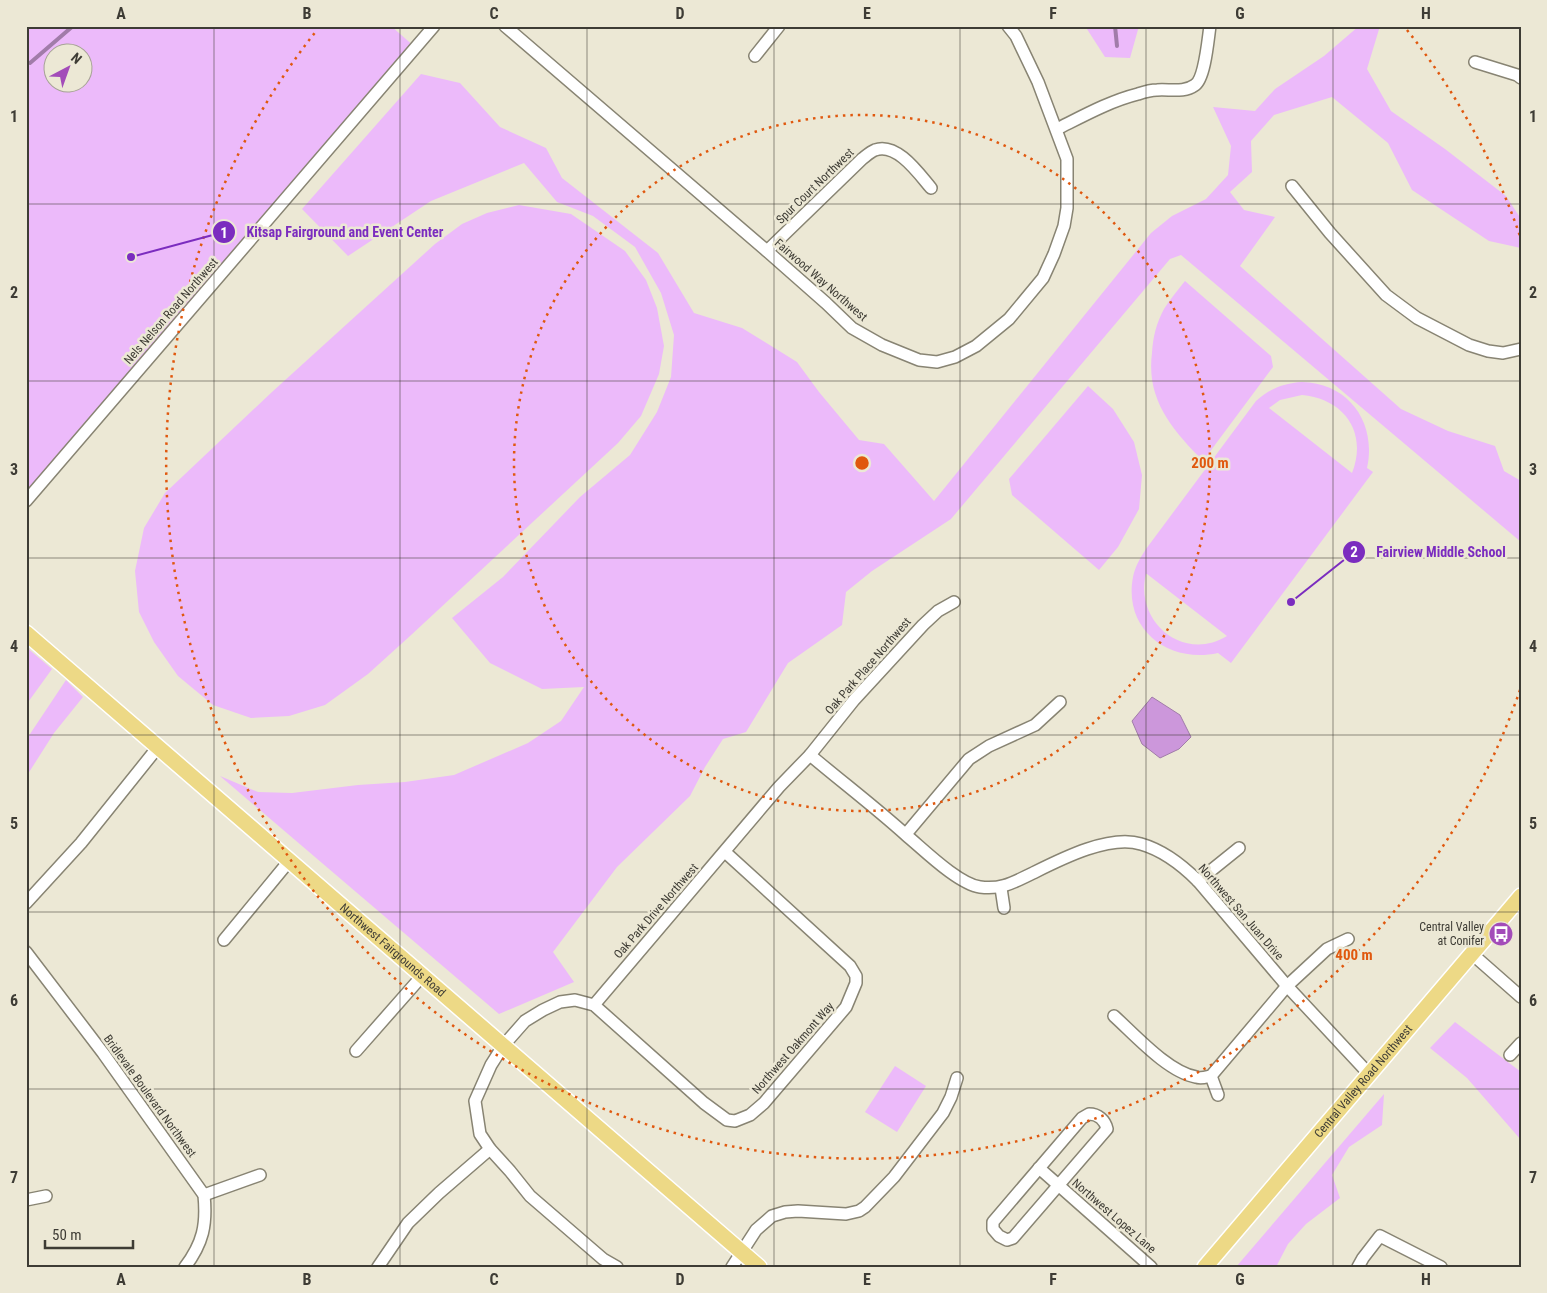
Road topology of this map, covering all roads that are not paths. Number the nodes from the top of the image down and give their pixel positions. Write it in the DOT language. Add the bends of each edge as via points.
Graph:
graph roads {
  1 [pos="434,26"];
  2 [pos="505,26"];
  3 [pos="779,26"];
  4 [pos="1008,26"];
  5 [pos="1210,26"];
  6 [pos="754,56"];
  7 [pos="1475,62"];
  8 [pos="1521,78"];
  9 [pos="1057,129"];
  10 [pos="1292,186"];
  11 [pos="931,188"];
  12 [pos="768,251"];
  13 [pos="1521,350"];
  14 [pos="26,501"];
  15 [pos="954,602"];
  16 [pos="26,633"];
  17 [pos="1060,702"];
  18 [pos="158,747"];
  19 [pos="810,755"];
  20 [pos="906,834"];
  21 [pos="1239,848"];
  22 [pos="725,852"];
  23 [pos="290,860"];
  24 [pos="1198,881"];
  25 [pos="1001,888"];
  26 [pos="1521,896"];
  27 [pos="26,903"];
  28 [pos="1004,908"];
  29 [pos="1348,939"];
  30 [pos="224,940"];
  31 [pos="26,952"];
  32 [pos="1471,953"];
  33 [pos="422,976"];
  34 [pos="1287,986"];
  35 [pos="1521,997"];
  36 [pos="594,1005"];
  37 [pos="1114,1016"];
  38 [pos="1521,1043"];
  39 [pos="503,1046"];
  40 [pos="356,1051"];
  41 [pos="1510,1056"];
  42 [pos="1369,1074"];
  43 [pos="1212,1076"];
  44 [pos="957,1078"];
  45 [pos="1218,1095"];
  46 [pos="490,1149"];
  47 [pos="1040,1168"];
  48 [pos="260,1176"];
  49 [pos="1059,1186"];
  50 [pos="204,1195"];
  51 [pos="46,1196"];
  52 [pos="26,1200"];
  53 [pos="741,1252"];
  54 [pos="600,1263"];
  55 [pos="185,1267"];
  56 [pos="378,1267"];
  57 [pos="617,1267"];
  58 [pos="732,1267"];
  59 [pos="759,1267"];
  60 [pos="1151,1267"];
  61 [pos="1205,1267"];
  62 [pos="1358,1267"];
  63 [pos="1441,1267"];
  1 -- 14 [label="street, Nels Nelson Road Northwest"];
  2 -- 12 [label="street, Fairwood Way Northwest"];
  3 -- 6 [label="street"];
  4 -- 9 [label="street, Fairwood Way Northwest" via="1038,82"];
  5 -- 9 [label="street" via="1203,68 1196,85 1183,90 1136,94"];
  7 -- 8 [label="street"];
  9 -- 12 [label="street, Fairwood Way Northwest" via="1067,159 1067,208 1054,254 1042,278 1009,319 976,346 955,357 937,362 919,360 874,341 852,328"];
  10 -- 13 [label="street" via="1386,295 1417,318 1469,345 1488,351"];
  11 -- 12 [label="street, Spur Court Northwest" via="905,158 891,151 875,150"];
  15 -- 19 [label="street, Oak Park Place Northwest" via="923,624 854,700"];
  16 -- 18 [label="main road, Northwest Fairgrounds Road"];
  17 -- 20 [label="street" via="1035,725 969,759"];
  18 -- 23 [label="main road, Northwest Fairgrounds Road"];
  18 -- 27 [label="street" via="81,842"];
  19 -- 20 [label="street, Northwest San Juan Drive"];
  19 -- 22 [label="street, Oak Park Drive Northwest"];
  20 -- 25 [label="street, Northwest San Juan Drive" via="962,880 978,887"];
  21 -- 24 [label="street"];
  22 -- 36 [label="street, Oak Park Drive Northwest"];
  22 -- 36 [label="street, Northwest Oakmont Way" via="850,966 856,976 846,1007 770,1096 750,1115 735,1121 727,1120"];
  23 -- 30 [label="street"];
  23 -- 33 [label="main road, Northwest Fairgrounds Road"];
  24 -- 25 [label="street, Northwest San Juan Drive" via="1183,866 1141,843 1118,842 1064,858"];
  24 -- 34 [label="street, Northwest San Juan Drive"];
  25 -- 28 [label="street"];
  26 -- 32 [label="main road, Central Valley Road Northwest"];
  29 -- 34 [label="street" via="1327,950"];
  31 -- 50 [label="street, Bridlevale Boulevard Northwest"];
  32 -- 35 [label="street"];
  32 -- 42 [label="main road, Central Valley Road Northwest"];
  33 -- 39 [label="main road, Northwest Fairgrounds Road"];
  33 -- 40 [label="street"];
  34 -- 42 [label="street, Northwest San Juan Drive"];
  34 -- 43 [label="street"];
  36 -- 39 [label="street" via="575,1000 560,1002 525,1021"];
  37 -- 43 [label="street" via="1160,1058 1182,1073 1198,1078"];
  38 -- 41 [label="street"];
  39 -- 46 [label="street" via="475,1101 480,1134"];
  39 -- 53 [label="main road, Northwest Fairgrounds Road"];
  42 -- 61 [label="main road, Central Valley Road Northwest"];
  43 -- 45 [label="street"];
  44 -- 53 [label="street" via="943,1113 894,1177 865,1207 846,1214 798,1211 772,1216 756,1230"];
  46 -- 54 [label="street" via="530,1196"];
  46 -- 56 [label="street" via="408,1223"];
  47 -- 49 [label="street, Northwest Lopez Lane"];
  47 -- 49 [label="street, Northwest Lopez Lane" via="993,1222 993,1229 999,1236 1007,1240 1013,1238"];
  47 -- 49 [label="street, Northwest Lopez Lane" via="1082,1118 1089,1114 1101,1118 1107,1128"];
  48 -- 50 [label="street"];
  49 -- 60 [label="street, Northwest Lopez Lane"];
  50 -- 55 [label="street" via="203,1235"];
  51 -- 52 [label="street"];
  53 -- 58 [label="street"];
  53 -- 59 [label="main road, Northwest Fairgrounds Road"];
  54 -- 57 [label="street"];
  62 -- 63 [label="street" via="1380,1236"];
}
